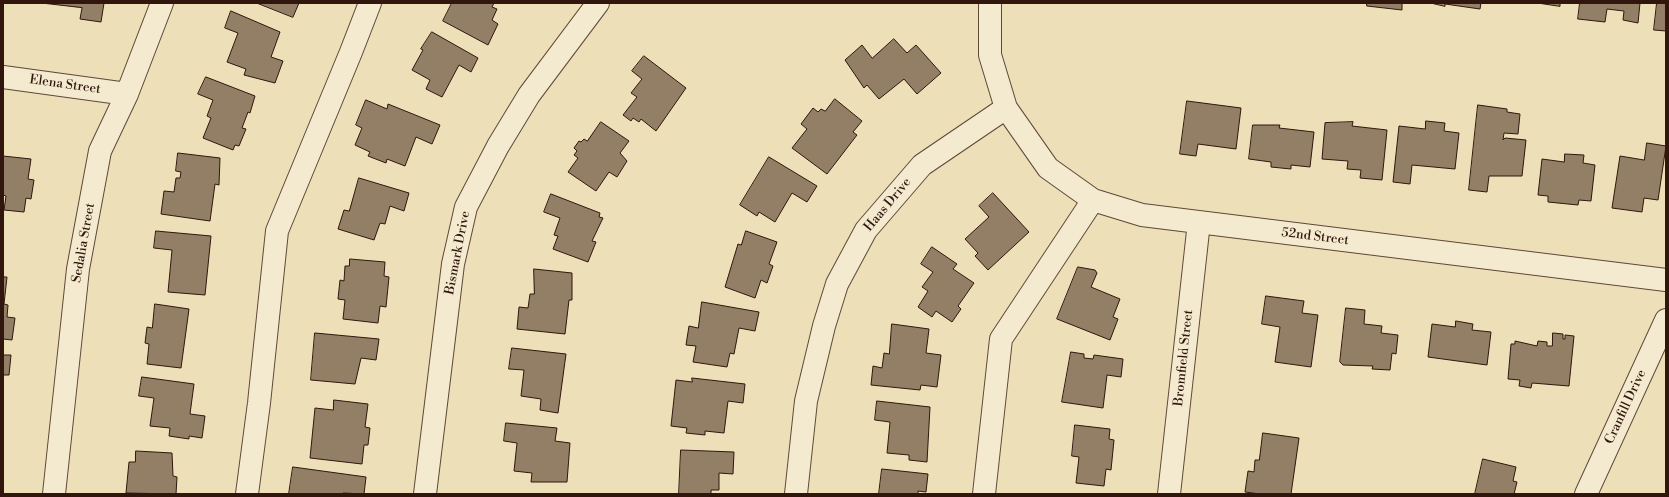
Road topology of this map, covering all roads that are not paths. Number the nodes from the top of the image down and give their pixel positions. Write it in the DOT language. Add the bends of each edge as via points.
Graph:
graph roads {
  1 [pos="162,3"];
  2 [pos="370,3"];
  3 [pos="598,3"];
  4 [pos="990,3"];
  5 [pos="3,77"];
  6 [pos="127,94"];
  7 [pos="1006,108"];
  8 [pos="1094,200"];
  9 [pos="1199,222"];
  10 [pos="1666,280"];
  11 [pos="1666,320"];
  12 [pos="54,494"];
  13 [pos="247,494"];
  14 [pos="425,494"];
  15 [pos="796,494"];
  16 [pos="984,494"];
  17 [pos="1169,494"];
  18 [pos="1586,494"];
  1 -- 6 [label="street, Sedalia Street"];
  2 -- 13 [label="street" via="277,231"];
  3 -- 14 [label="street, Bismark Drive" via="529,95 498,146 466,207 453,264"];
  4 -- 7 [label="street" via="990,55"];
  5 -- 6 [label="street, Elena Street"];
  6 -- 12 [label="street, Sedalia Street" via="100,151 78,269"];
  7 -- 8 [label="street, 52nd Street" via="1048,168"];
  7 -- 15 [label="street, Haas Drive" via="922,165 866,230 837,284 824,326 806,401"];
  8 -- 9 [label="street, 52nd Street" via="1142,215"];
  8 -- 16 [label="street" via="1002,339"];
  9 -- 10 [label="street, 52nd Street"];
  9 -- 17 [label="street, Bromfield Street"];
  11 -- 18 [label="street, Cranfill Drive"];
}
